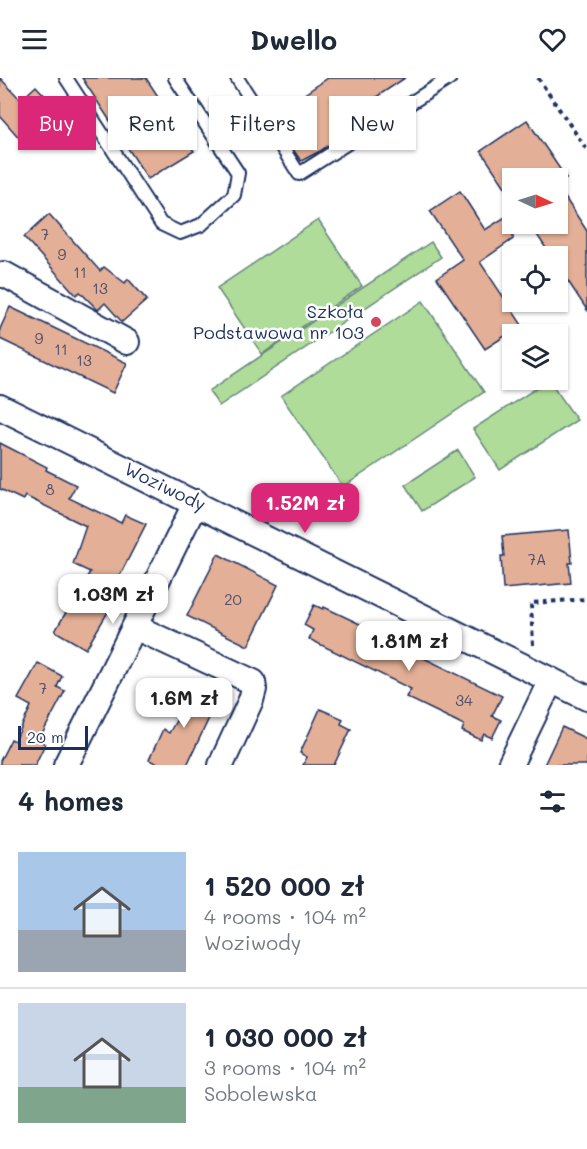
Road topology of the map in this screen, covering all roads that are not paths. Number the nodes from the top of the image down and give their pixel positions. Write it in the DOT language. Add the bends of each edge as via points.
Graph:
graph roads {
  1 [pos="66,78"];
  2 [pos="176,78"];
  3 [pos="237,78"];
  4 [pos="450,78"];
  5 [pos="0,275"];
  6 [pos="127,342"];
  7 [pos="0,406"];
  8 [pos="196,502"];
  9 [pos="135,627"];
  10 [pos="542,676"];
  11 [pos="587,698"];
  12 [pos="66,765"];
  13 [pos="221,765"];
  14 [pos="510,765"];
  1 -- 2 [label="lane" via="161,224 180,233 201,225 234,195 238,173"];
  3 -- 4 [label="lane" via="299,174"];
  5 -- 6 [label="street"];
  7 -- 8 [label="street, Woziwody"];
  8 -- 9 [label="street"];
  8 -- 10 [label="street, Woziwody"];
  9 -- 12 [label="street"];
  9 -- 13 [label="street" via="253,682 251,700"];
  10 -- 11 [label="street, Woziwody"];
  10 -- 14 [label="street"];
}
